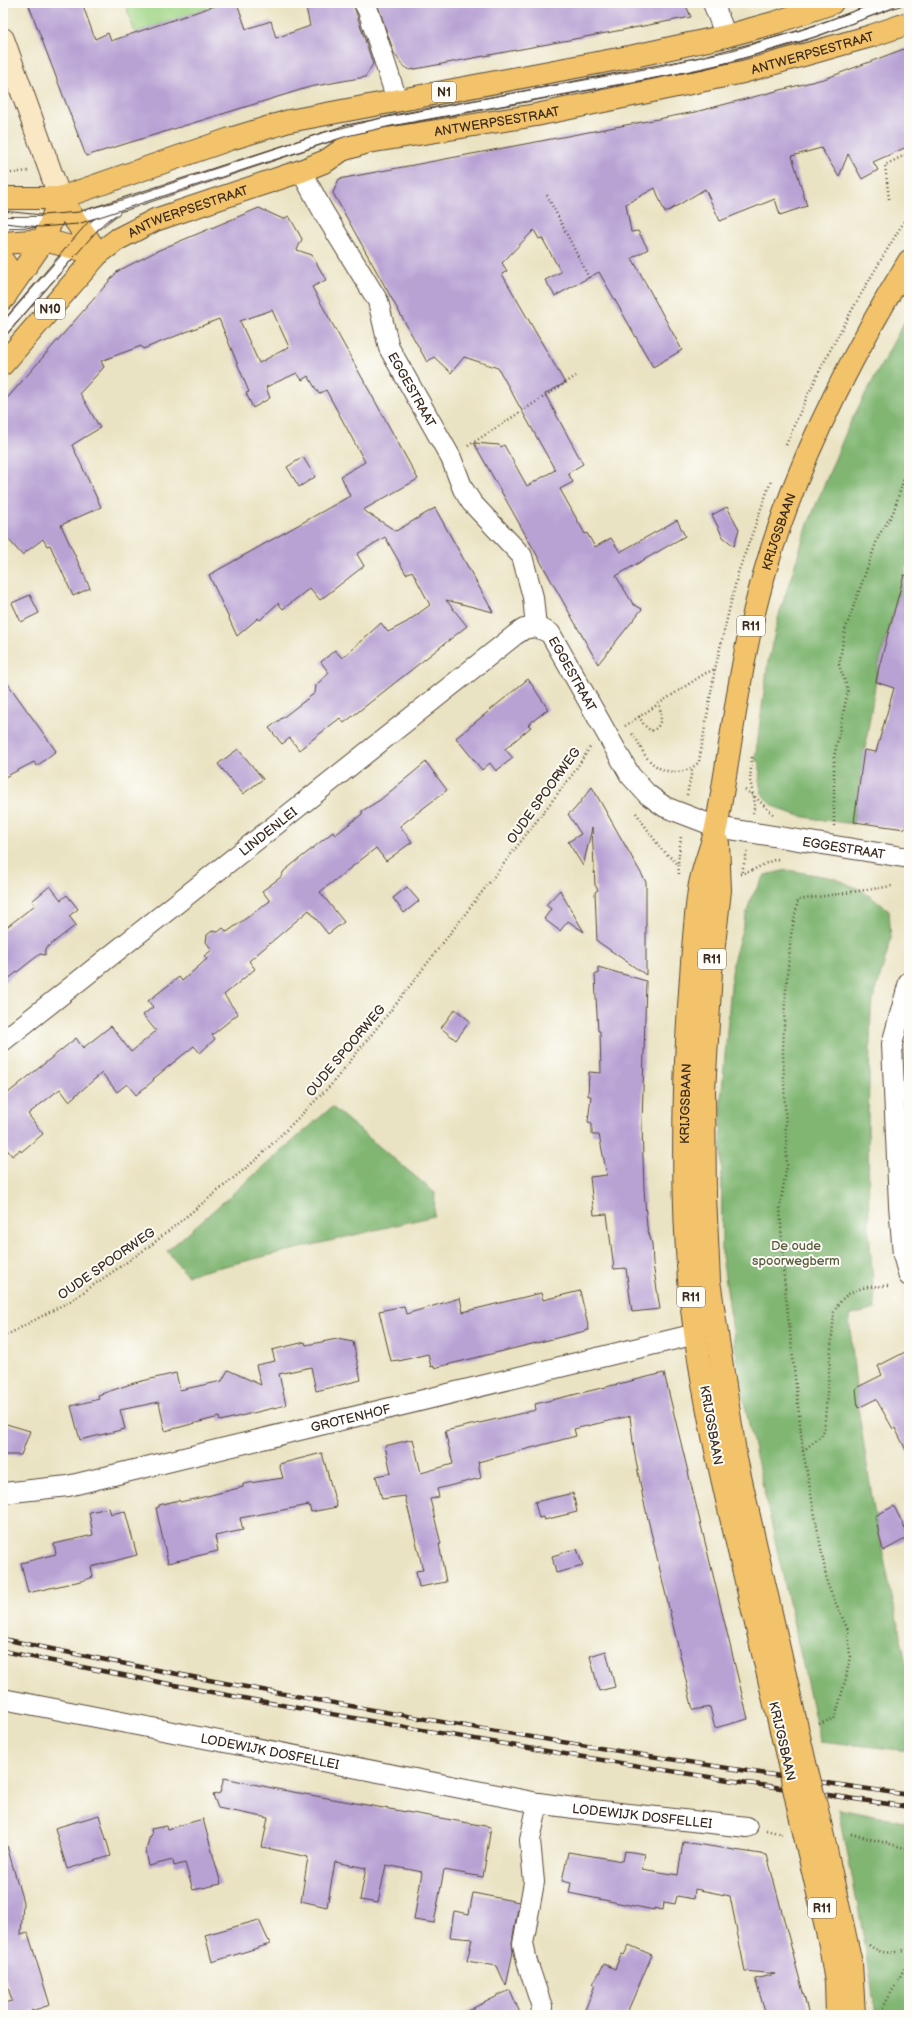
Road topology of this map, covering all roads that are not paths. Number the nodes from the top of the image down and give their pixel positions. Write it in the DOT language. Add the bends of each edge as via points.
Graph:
graph roads {
  1 [pos="364,3"];
  2 [pos="713,3"];
  3 [pos="832,3"];
  4 [pos="890,3"];
  5 [pos="909,23"];
  6 [pos="726,36"];
  7 [pos="3,38"];
  8 [pos="397,100"];
  9 [pos="301,171"];
  10 [pos="3,198"];
  11 [pos="60,198"];
  12 [pos="124,205"];
  13 [pos="3,222"];
  14 [pos="48,231"];
  15 [pos="77,234"];
  16 [pos="3,243"];
  17 [pos="98,254"];
  18 [pos="3,260"];
  19 [pos="909,260"];
  20 [pos="4,298"];
  21 [pos="3,330"];
  22 [pos="3,364"];
  23 [pos="536,627"];
  24 [pos="716,826"];
  25 [pos="909,858"];
  26 [pos="909,982"];
  27 [pos="3,1041"];
  28 [pos="902,1281"];
  29 [pos="696,1334"];
  30 [pos="3,1493"];
  31 [pos="3,1699"];
  32 [pos="796,1761"];
  33 [pos="538,1802"];
  34 [pos="806,1803"];
  35 [pos="747,1827"];
  36 [pos="541,2015"];
  37 [pos="837,2015"];
  38 [pos="854,2015"];
  1 -- 8 [label="street"];
  2 -- 6 [label="street"];
  3 -- 6 [label="main road, N1"];
  4 -- 12 [label="lane" via="819,30 732,56 352,130"];
  5 -- 9 [label="main road, ANTWERPSESTRAAT" via="743,72 536,115 368,142 342,150 326,161"];
  6 -- 8 [label="main road, N1" via="634,56"];
  7 -- 11 [label="street"];
  8 -- 11 [label="main road, N1" via="289,121 230,138"];
  9 -- 17 [label="main road, ANTWERPSESTRAAT" via="155,220 118,239"];
  9 -- 23 [label="street, EGGESTRAAT" via="378,301 389,348 448,454 463,489 522,556 533,597"];
  10 -- 11 [label="main road, N1"];
  11 -- 14 [label="main road"];
  11 -- 15 [label="main road"];
  12 -- 15 [label="lane"];
  12 -- 15 [label="lane"];
  13 -- 14 [label="lane"];
  14 -- 15 [label="main road"];
  14 -- 15 [label="lane"];
  14 -- 16 [label="main road"];
  14 -- 20 [label="main road"];
  15 -- 17 [label="main road"];
  15 -- 21 [label="lane"];
  17 -- 22 [label="main road, N10"];
  18 -- 20 [label="main road" via="10,277 9,288"];
  19 -- 24 [label="main road, KRIJGSBAAN / R11" via="831,401 815,434 784,514 759,593 742,666"];
  23 -- 24 [label="street, EGGESTRAAT" via="550,633 618,730 630,775 647,794 665,807"];
  23 -- 27 [label="street, LINDENLEI" via="524,629"];
  24 -- 25 [label="street, EGGESTRAAT"];
  24 -- 29 [label="main road, KRIJGSBAAN / R11" via="700,886 691,974 684,1105 683,1164 687,1242"];
  24 -- 32 [label="main road, KRIJGSBAAN / R11" via="720,890 711,972 704,1091 709,1281 736,1459"];
  26 -- 28 [label="street" via="892,1044 903,1255"];
  29 -- 30 [label="street, GROTENHOF" via="68,1486"];
  29 -- 32 [label="main road, KRIJGSBAAN / R11" via="717,1457"];
  31 -- 33 [label="street, LODEWIJK DOSFELLEI"];
  32 -- 34 [label="main road, KRIJGSBAAN / R11, bridge"];
  33 -- 35 [label="street, LODEWIJK DOSFELLEI"];
  33 -- 36 [label="street" via="530,1840 534,1882 523,1944 542,2007"];
  34 -- 37 [label="main road, KRIJGSBAAN / R11" via="836,1982"];
  34 -- 38 [label="main road, KRIJGSBAAN / R11" via="851,1963"];
}
